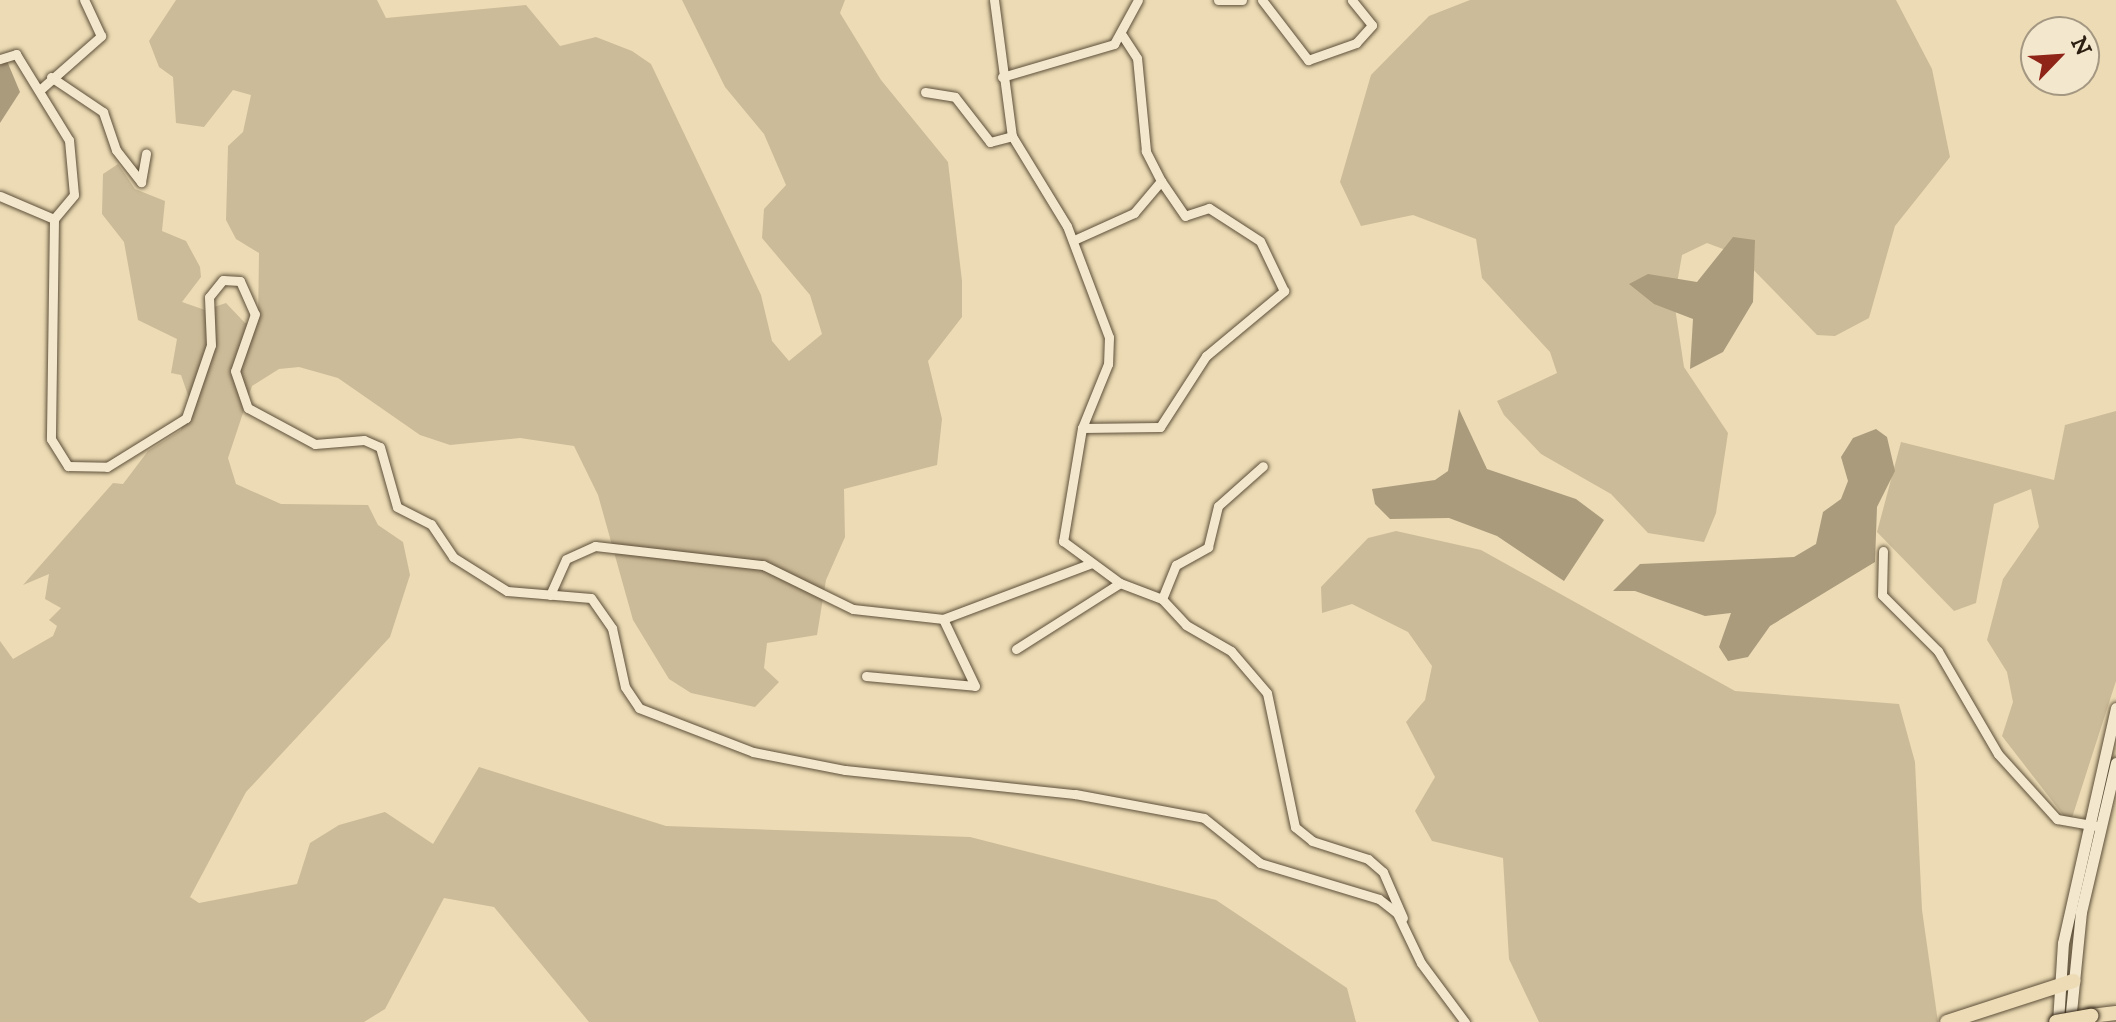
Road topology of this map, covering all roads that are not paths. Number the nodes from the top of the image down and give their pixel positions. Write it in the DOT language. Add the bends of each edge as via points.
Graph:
graph roads {
  1 [pos="84,0"];
  2 [pos="994,0"];
  3 [pos="1138,0"];
  4 [pos="1218,0"];
  5 [pos="1242,0"];
  6 [pos="1262,0"];
  7 [pos="1352,0"];
  8 [pos="1122,35"];
  9 [pos="4,57"];
  10 [pos="51,77"];
  11 [pos="1002,77"];
  12 [pos="42,88"];
  13 [pos="925,92"];
  14 [pos="1012,136"];
  15 [pos="146,153"];
  16 [pos="1161,181"];
  17 [pos="0,196"];
  18 [pos="54,219"];
  19 [pos="1074,240"];
  20 [pos="1082,428"];
  21 [pos="1263,466"];
  22 [pos="1883,551"];
  23 [pos="1092,563"];
  24 [pos="1120,583"];
  25 [pos="550,595"];
  26 [pos="1162,599"];
  27 [pos="943,619"];
  28 [pos="1016,649"];
  29 [pos="866,676"];
  30 [pos="2116,708"];
  31 [pos="2116,763"];
  32 [pos="2092,825"];
  33 [pos="1402,919"];
  34 [pos="2066,981"];
  35 [pos="2116,1013"];
  36 [pos="2069,1018"];
  37 [pos="1465,1022"];
  38 [pos="1947,1022"];
  39 [pos="2057,1022"];
  1 -- 10 [label="street" via="101,36"];
  2 -- 11 [label="street"];
  3 -- 8 [label="street"];
  4 -- 5 [label="street"];
  6 -- 7 [label="street" via="1308,60 1356,43 1372,25"];
  8 -- 11 [label="street" via="1104,49"];
  8 -- 16 [label="street" via="1137,58 1146,151"];
  9 -- 12 [label="street"];
  10 -- 12 [label="street"];
  10 -- 15 [label="street" via="103,112 116,150 141,182"];
  11 -- 14 [label="street"];
  12 -- 18 [label="street" via="69,140 75,186"];
  13 -- 14 [label="street" via="955,97 990,142"];
  14 -- 19 [label="street"];
  16 -- 19 [label="street" via="1134,213"];
  16 -- 20 [label="street" via="1185,216 1209,208 1260,241 1284,291 1206,356 1185,399 1160,427"];
  17 -- 18 [label="street"];
  18 -- 25 [label="street" via="51,428 62,461 96,471 186,418 211,345 209,297 223,280 240,281 255,314 235,371 248,408 315,444 372,442 383,453 397,507 439,531 453,557 507,591"];
  19 -- 20 [label="street" via="1110,350"];
  20 -- 23 [label="street" via="1063,541"];
  21 -- 26 [label="street" via="1220,503 1208,547 1176,565"];
  22 -- 32 [label="street" via="1882,595 1938,651 1998,754 2057,819"];
  23 -- 24 [label="street"];
  23 -- 27 [label="street"];
  24 -- 26 [label="street"];
  24 -- 28 [label="street"];
  25 -- 27 [label="street" via="566,559 595,546 763,565 853,609"];
  25 -- 33 [label="street" via="582,593 603,611 624,662 625,687 639,708 753,752 845,770 1171,807 1221,827 1260,863 1379,899"];
  26 -- 33 [label="street" via="1186,625 1223,644 1267,693 1295,827 1312,841 1368,859 1383,872"];
  27 -- 29 [label="street" via="975,686"];
  30 -- 32 [label="street"];
  31 -- 32 [label="street"];
  32 -- 34 [label="street"];
  33 -- 37 [label="street" via="1421,963"];
  34 -- 36 [label="street"];
  34 -- 38 [label="main road"];
  34 -- 39 [label="street"];
  35 -- 39 [label="main road, bridge"];
}
